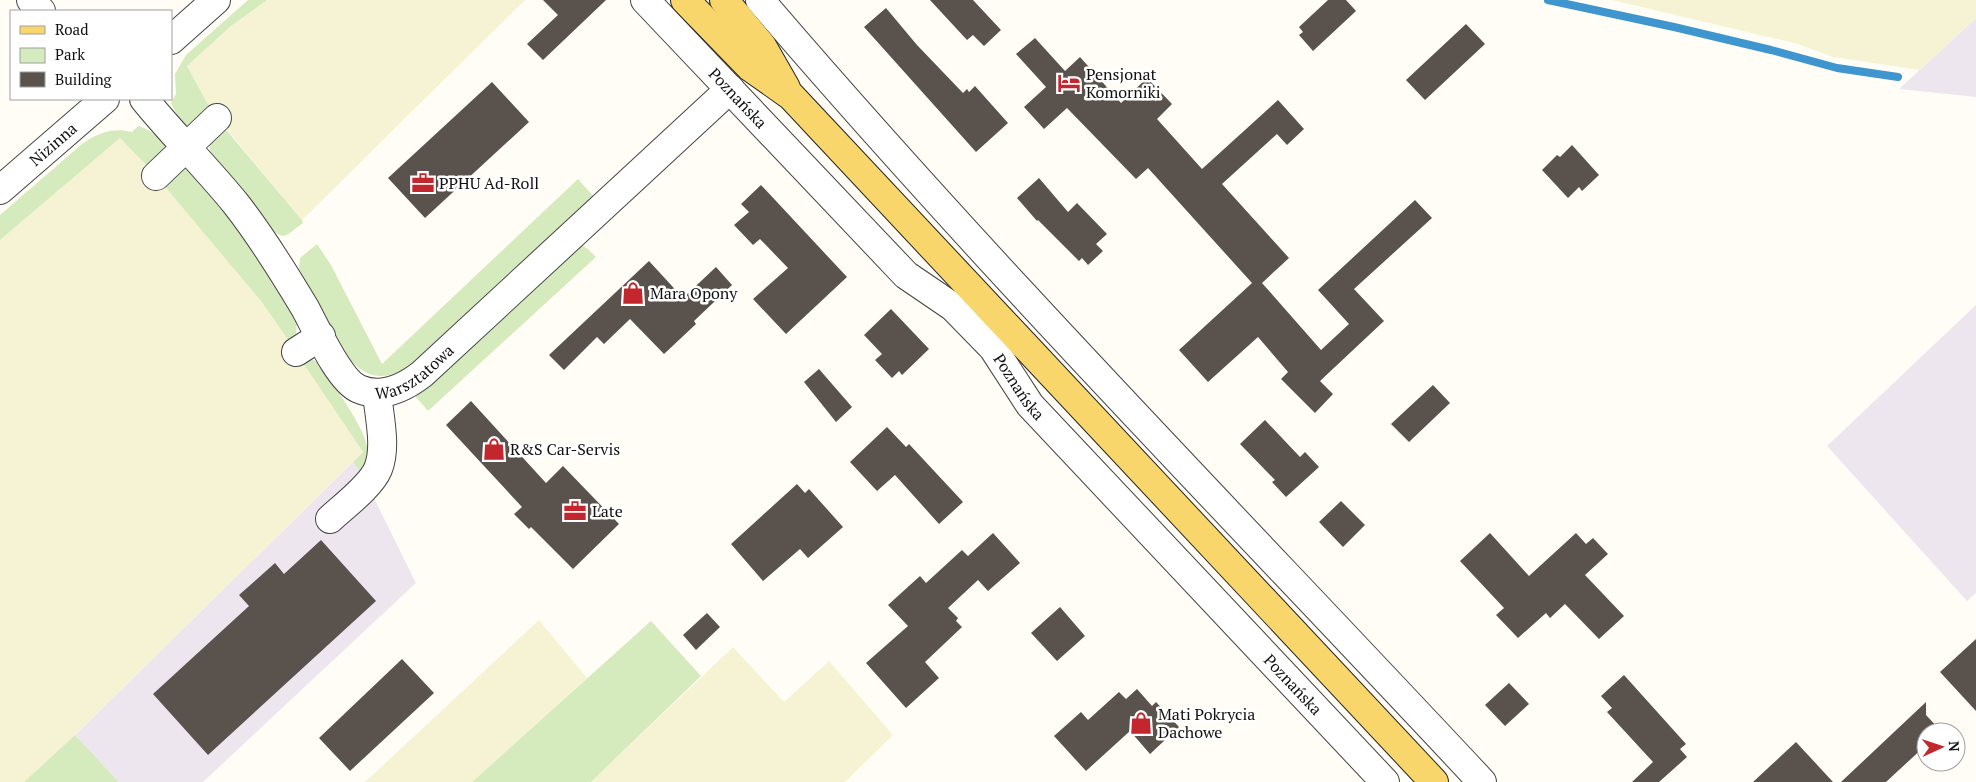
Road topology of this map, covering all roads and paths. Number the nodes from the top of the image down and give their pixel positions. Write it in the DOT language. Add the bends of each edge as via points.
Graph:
graph roads {
  1 [pos="31,0"];
  2 [pos="216,0"];
  3 [pos="645,0"];
  4 [pos="685,0"];
  5 [pos="724,0"];
  6 [pos="760,0"];
  7 [pos="40,10"];
  8 [pos="172,39"];
  9 [pos="730,89"];
  10 [pos="791,96"];
  11 [pos="104,100"];
  12 [pos="145,100"];
  13 [pos="217,118"];
  14 [pos="185,148"];
  15 [pos="156,176"];
  16 [pos="0,190"];
  17 [pos="321,336"];
  18 [pos="296,352"];
  19 [pos="377,392"];
  20 [pos="330,519"];
  21 [pos="1384,782"];
  22 [pos="1434,782"];
  23 [pos="1482,782"];
  1 -- 7 [label="street"];
  2 -- 8 [label="street"];
  3 -- 9 [label="street, Poznańska"];
  4 -- 10 [label="main road, Poznańska" via="750,67"];
  5 -- 10 [label="main road, Poznańska" via="762,46"];
  6 -- 23 [label="street" via="851,106 1025,297"];
  9 -- 19 [label="street, Warsztatowa" via="422,374 408,385"];
  9 -- 21 [label="street, Poznańska" via="906,275 953,307 993,348 1030,405"];
  10 -- 22 [label="main road, Poznańska"];
  11 -- 16 [label="street, Nizinna"];
  12 -- 14 [label="street, Warsztatowa"];
  13 -- 14 [label="street"];
  14 -- 15 [label="street"];
  14 -- 17 [label="street, Warsztatowa" via="248,221"];
  17 -- 18 [label="street"];
  17 -- 19 [label="street, Warsztatowa" via="350,383 358,389"];
  19 -- 20 [label="street" via="381,442 378,469"];
}
